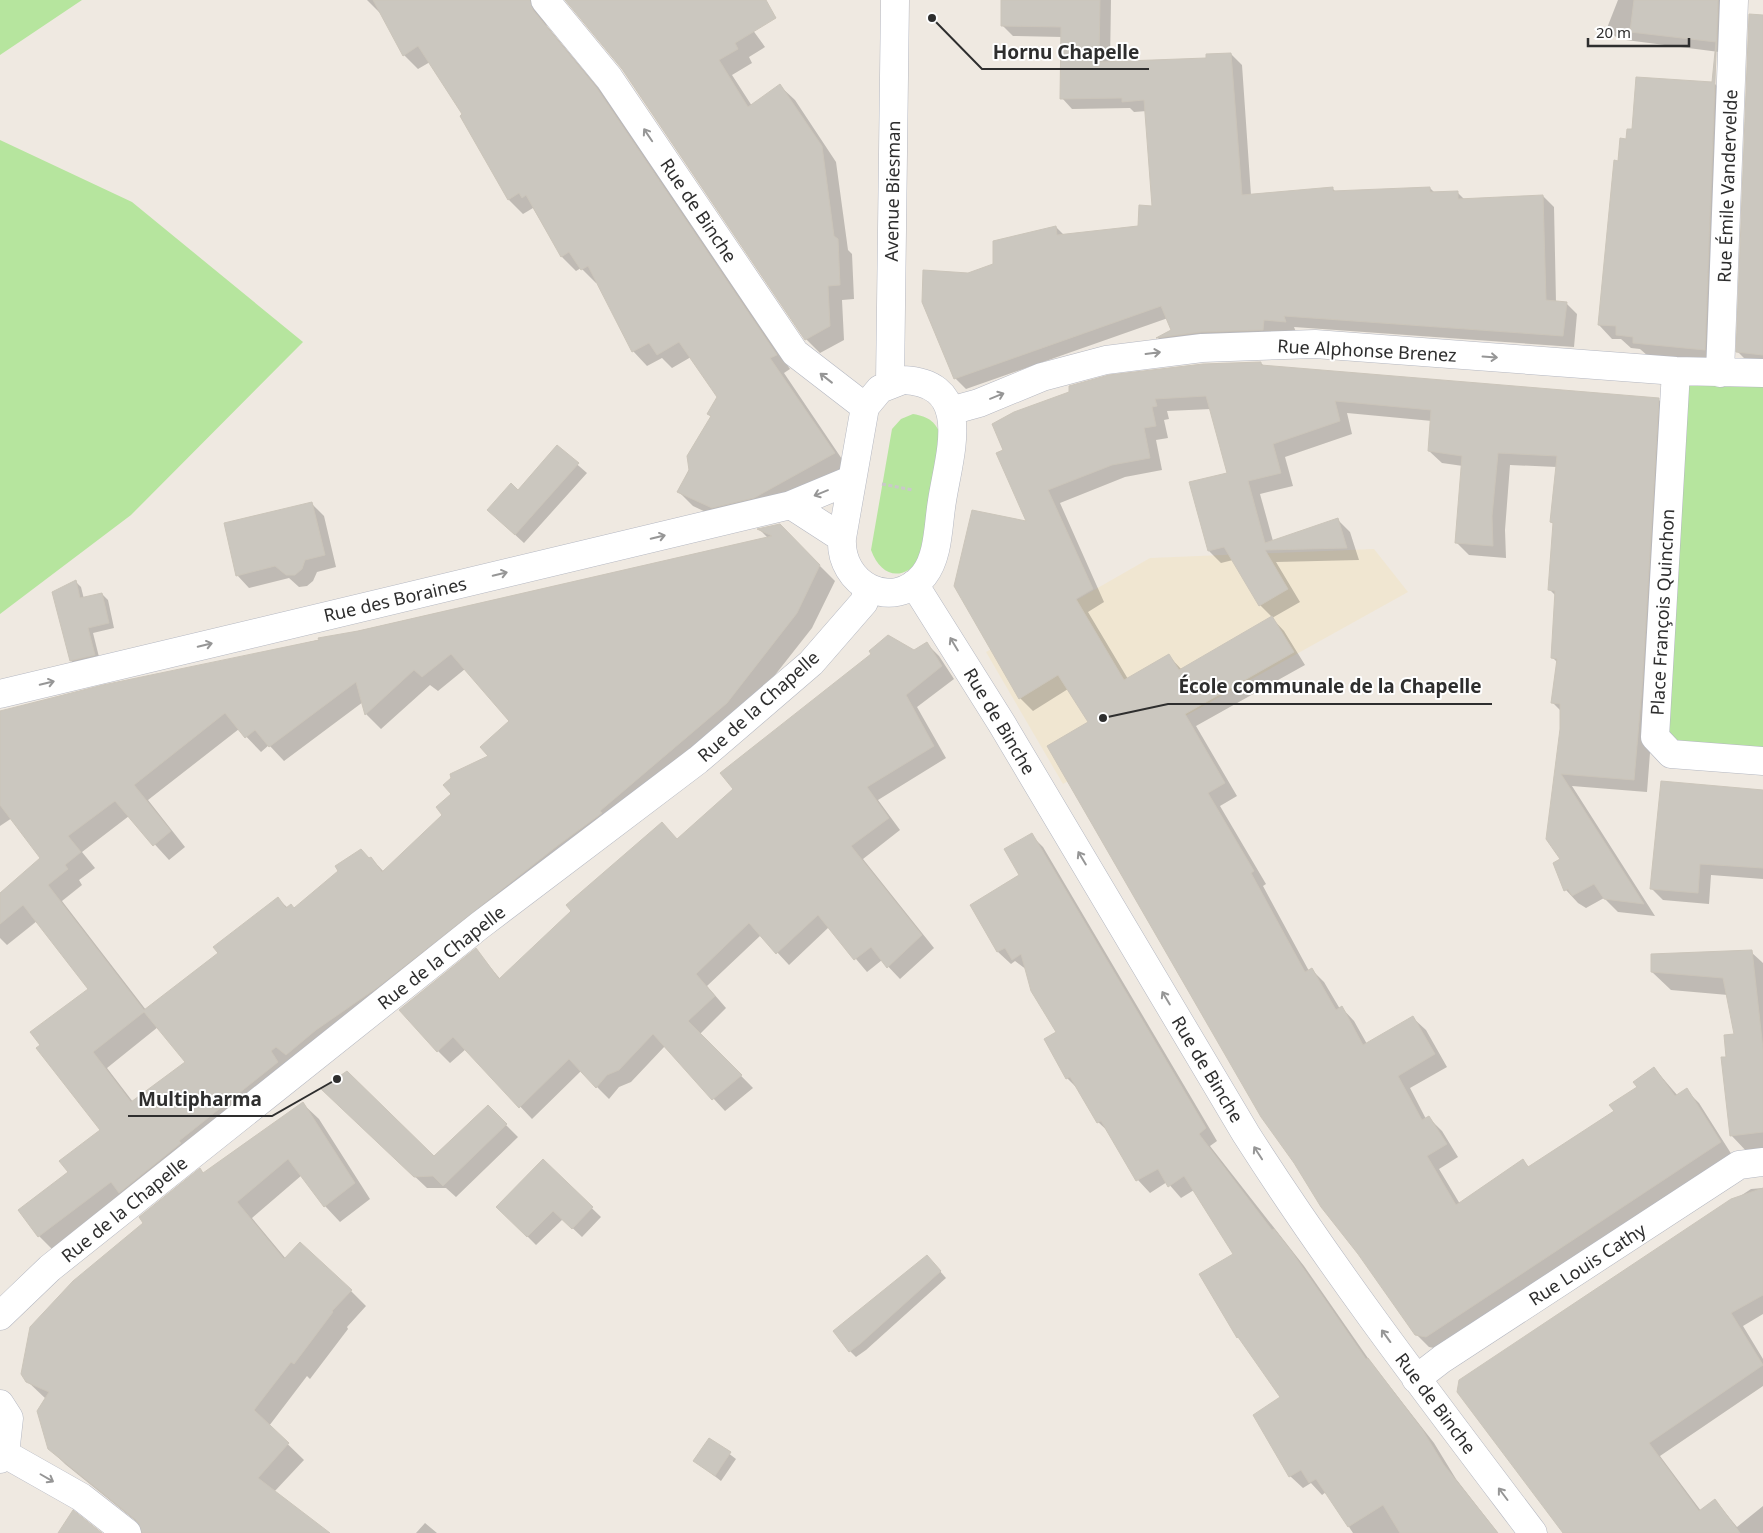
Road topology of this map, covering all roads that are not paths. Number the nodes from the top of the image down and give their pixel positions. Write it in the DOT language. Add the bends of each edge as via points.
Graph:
graph roads {
  1 [pos="545,0"];
  2 [pos="895,0"];
  3 [pos="1734,0"];
  4 [pos="1676,371"];
  5 [pos="1720,372"];
  6 [pos="1763,374"];
  7 [pos="890,383"];
  8 [pos="865,407"];
  9 [pos="950,411"];
  10 [pos="853,468"];
  11 [pos="791,505"];
  12 [pos="842,538"];
  13 [pos="914,584"];
  14 [pos="868,588"];
  15 [pos="0,694"];
  16 [pos="1763,761"];
  17 [pos="1763,1162"];
  18 [pos="0,1316"];
  19 [pos="1416,1379"];
  20 [pos="0,1404"];
  21 [pos="3,1456"];
  22 [pos="127,1533"];
  23 [pos="1533,1533"];
  8 -- 1 [label="street, Rue de Binche, one-way" via="795,353 609,78"];
  2 -- 7 [label="street, Avenue Biesman"];
  3 -- 5 [label="street, Rue Émile Vandervelde"];
  4 -- 5 [label="street, Rue Alphonse Brenez"];
  9 -- 4 [label="street, Rue Alphonse Brenez, one-way" via="979,403 1042,377 1106,360 1202,348 1314,344"];
  4 -- 16 [label="street, Place François Quinchon" via="1656,736 1671,754"];
  5 -- 6 [label="street, Rue Alphonse Brenez"];
  7 -- 8 [label="street" via="871,397"];
  7 -- 9 [label="street" via="909,380 926,384 945,400"];
  8 -- 10 [label="street"];
  9 -- 13 [label="street" via="953,434 932,559"];
  10 -- 11 [label="street, Rue des Boraines, one-way"];
  10 -- 12 [label="street"];
  11 -- 12 [label="street"];
  15 -- 11 [label="street, Rue des Boraines, one-way"];
  12 -- 14 [label="street" via="844,562 858,582"];
  13 -- 14 [label="street" via="892,592"];
  19 -- 13 [label="street, Rue de Binche, one-way" via="1284,1194 1246,1134 1007,732"];
  14 -- 18 [label="street, Rue de la Chapelle" via="864,602 811,663 698,760 479,926 50,1268"];
  17 -- 19 [label="street, Rue Louis Cathy" via="1739,1165"];
  23 -- 19 [label="street, Rue de Binche, one-way"];
  20 -- 21 [label="street" via="9,1418"];
  21 -- 22 [label="street, one-way" via="81,1497"];
}
